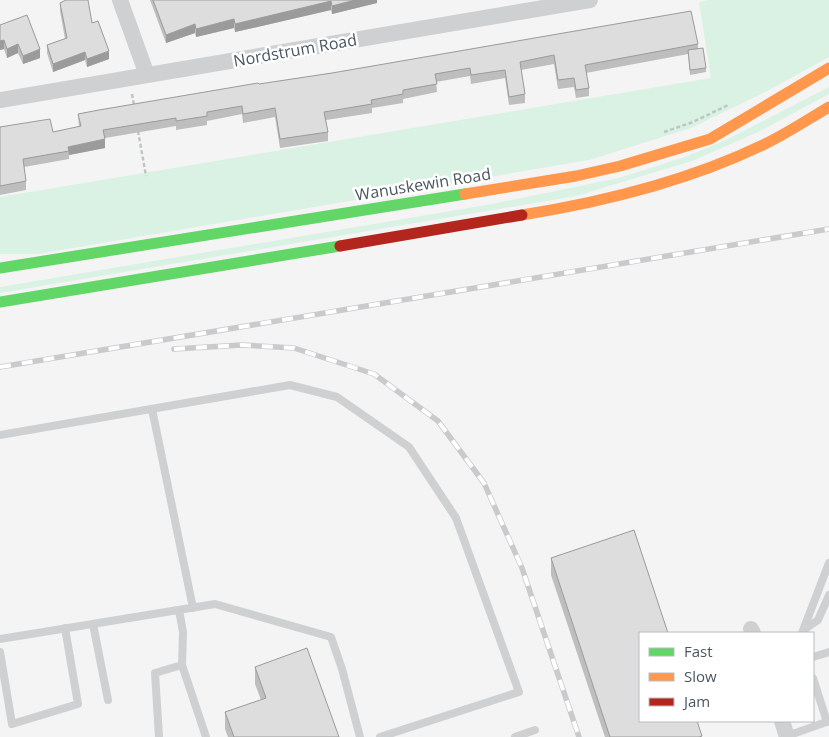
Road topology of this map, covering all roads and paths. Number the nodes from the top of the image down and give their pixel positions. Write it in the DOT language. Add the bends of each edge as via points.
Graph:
graph roads {
  1 [pos="120,0"];
  2 [pos="590,0"];
  3 [pos="829,68"];
  4 [pos="147,75"];
  5 [pos="127,78"];
  6 [pos="0,100"];
  7 [pos="736,102"];
  8 [pos="829,107"];
  9 [pos="135,112"];
  10 [pos="138,130"];
  11 [pos="660,134"];
  12 [pos="146,176"];
  13 [pos="0,268"];
  14 [pos="0,302"];
  15 [pos="152,409"];
  16 [pos="0,435"];
  17 [pos="829,563"];
  18 [pos="829,595"];
  19 [pos="192,608"];
  20 [pos="179,610"];
  21 [pos="93,624"];
  22 [pos="66,628"];
  23 [pos="803,631"];
  24 [pos="0,639"];
  25 [pos="0,652"];
  26 [pos="829,652"];
  27 [pos="814,657"];
  28 [pos="182,665"];
  29 [pos="814,681"];
  30 [pos="108,700"];
  31 [pos="782,722"];
  32 [pos="828,722"];
  33 [pos="535,730"];
  34 [pos="159,737"];
  35 [pos="206,737"];
  36 [pos="360,737"];
  37 [pos="380,737"];
  38 [pos="515,737"];
  39 [pos="787,737"];
  1 -- 4 [label="street"];
  2 -- 4 [label="street, Nordstrum Road"];
  3 -- 13 [label="main road, Wanuskewin Road" via="710,139 620,166 576,176"];
  4 -- 5 [label="street, Nordstrum Road"];
  5 -- 6 [label="street, Nordstrum Road"];
  5 -- 9 [label="path"];
  7 -- 11 [label="path"];
  8 -- 14 [label="main road" via="755,148 709,168 572,207"];
  10 -- 12 [label="path"];
  15 -- 16 [label="lane"];
  15 -- 19 [label="lane"];
  15 -- 37 [label="lane" via="290,385 337,397 408,447 456,518 519,692"];
  17 -- 23 [label="lane"];
  18 -- 23 [label="lane" via="818,620"];
  19 -- 20 [label="lane"];
  19 -- 36 [label="lane" via="215,604 331,637"];
  20 -- 21 [label="lane"];
  20 -- 28 [label="lane" via="183,632"];
  21 -- 22 [label="lane"];
  21 -- 30 [label="lane"];
  22 -- 24 [label="lane"];
  22 -- 25 [label="lane" via="78,704 12,724"];
  26 -- 27 [label="lane"];
  28 -- 34 [label="lane" via="155,673"];
  28 -- 35 [label="lane"];
  29 -- 32 [label="lane"];
  31 -- 39 [label="street"];
  32 -- 39 [label="lane"];
  33 -- 38 [label="lane"];
}
